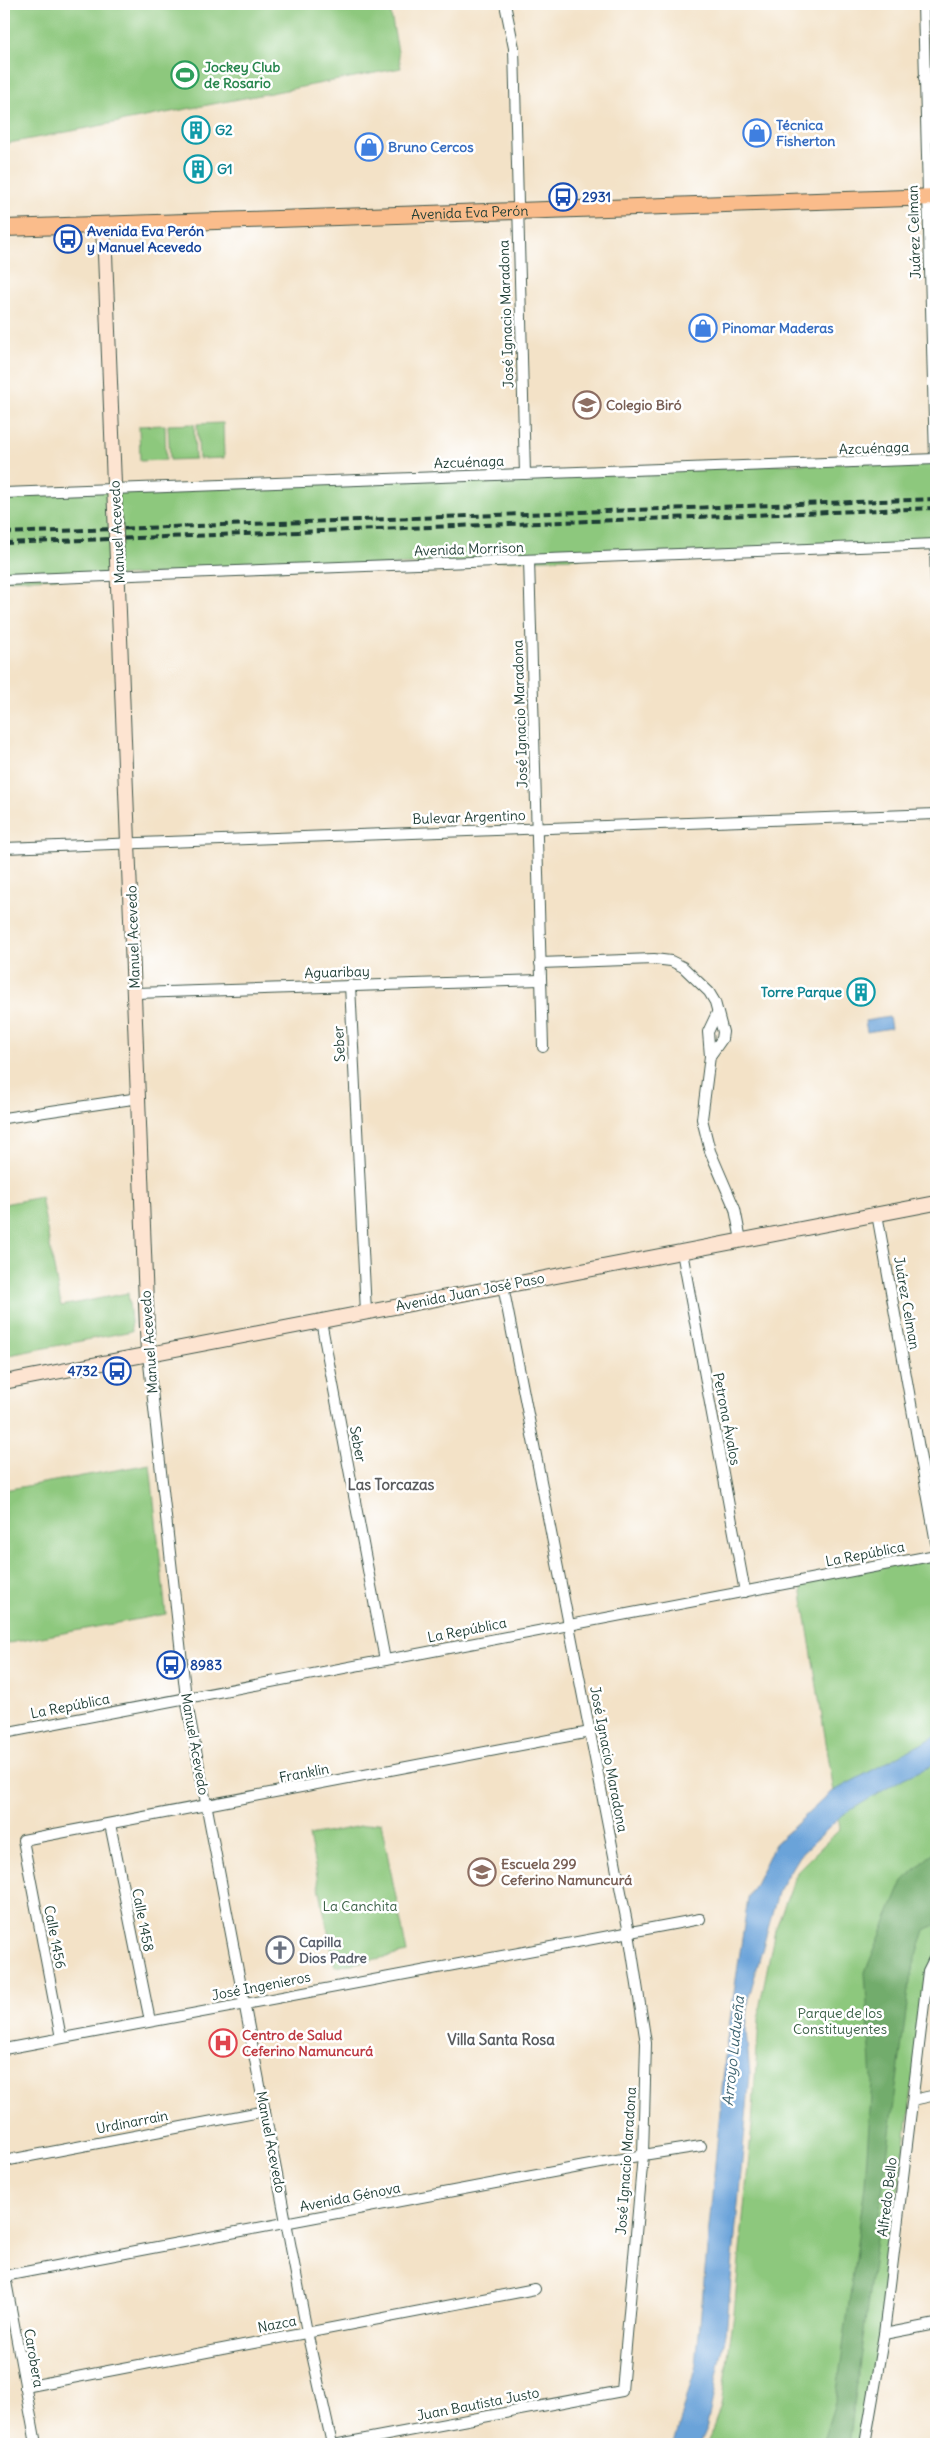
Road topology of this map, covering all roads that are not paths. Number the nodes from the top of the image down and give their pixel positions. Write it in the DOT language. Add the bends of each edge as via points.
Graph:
graph roads {
  1 [pos="505,4"];
  2 [pos="922,4"];
  3 [pos="924,78"];
  4 [pos="936,78"];
  5 [pos="931,198"];
  6 [pos="516,212"];
  7 [pos="102,224"];
  8 [pos="4,228"];
  9 [pos="935,459"];
  10 [pos="525,474"];
  11 [pos="115,489"];
  12 [pos="4,493"];
  13 [pos="936,544"];
  14 [pos="529,560"];
  15 [pos="119,576"];
  16 [pos="4,580"];
  17 [pos="936,585"];
  18 [pos="936,814"];
  19 [pos="536,829"];
  20 [pos="129,844"];
  21 [pos="4,848"];
  22 [pos="540,963"];
  23 [pos="540,980"];
  24 [pos="350,985"];
  25 [pos="135,993"];
  26 [pos="717,1013"];
  27 [pos="543,1047"];
  28 [pos="710,1056"];
  29 [pos="139,1098"];
  30 [pos="4,1118"];
  31 [pos="936,1203"];
  32 [pos="877,1214"];
  33 [pos="741,1240"];
  34 [pos="682,1252"];
  35 [pos="503,1286"];
  36 [pos="366,1312"];
  37 [pos="322,1321"];
  38 [pos="148,1354"];
  39 [pos="4,1382"];
  40 [pos="936,1543"];
  41 [pos="936,1554"];
  42 [pos="746,1592"];
  43 [pos="569,1625"];
  44 [pos="385,1660"];
  45 [pos="186,1698"];
  46 [pos="590,1732"];
  47 [pos="4,1733"];
  48 [pos="206,1805"];
  49 [pos="110,1824"];
  50 [pos="23,1840"];
  51 [pos="700,1920"];
  52 [pos="628,1933"];
  53 [pos="936,1955"];
  54 [pos="244,2003"];
  55 [pos="150,2021"];
  56 [pos="61,2038"];
  57 [pos="4,2049"];
  58 [pos="936,2095"];
  59 [pos="914,2100"];
  60 [pos="265,2111"];
  61 [pos="701,2146"];
  62 [pos="643,2155"];
  63 [pos="4,2161"];
  64 [pos="286,2223"];
  65 [pos="4,2276"];
  66 [pos="535,2289"];
  67 [pos="936,2324"];
  68 [pos="307,2332"];
  69 [pos="884,2334"];
  70 [pos="25,2387"];
  71 [pos="622,2391"];
  72 [pos="36,2444"];
  73 [pos="332,2444"];
  74 [pos="339,2444"];
  75 [pos="865,2444"];
  1 -- 6 [label="street, José Ignacio Maradona" via="514,48"];
  2 -- 3 [label="street, Juárez Celman"];
  3 -- 4 [label="street"];
  3 -- 5 [label="street, Juárez Celman"];
  5 -- 6 [label="main road, Avenida Eva Perón"];
  5 -- 9 [label="street, Juárez Celman"];
  6 -- 7 [label="main road, Avenida Eva Perón"];
  6 -- 10 [label="street, José Ignacio Maradona"];
  7 -- 8 [label="main road, Avenida Eva Perón"];
  7 -- 11 [label="street, Manuel Acevedo" via="106,254"];
  9 -- 10 [label="street, Azcuénaga"];
  10 -- 11 [label="street, Azcuénaga"];
  11 -- 12 [label="street, Azcuénaga"];
  11 -- 15 [label="street, Manuel Acevedo"];
  13 -- 14 [label="street, Avenida Morrison"];
  13 -- 17 [label="street"];
  14 -- 15 [label="street, Avenida Morrison"];
  14 -- 19 [label="street, José Ignacio Maradona"];
  15 -- 16 [label="street, Avenida Morrison"];
  15 -- 20 [label="street, Manuel Acevedo"];
  18 -- 19 [label="street, Bulevar Argentino"];
  19 -- 20 [label="street, Bulevar Argentino"];
  19 -- 22 [label="street, José Ignacio Maradona"];
  20 -- 21 [label="street, Bulevar Argentino"];
  20 -- 25 [label="street, Manuel Acevedo"];
  22 -- 23 [label="street, José Ignacio Maradona"];
  22 -- 26 [label="street" via="671,961 683,967 709,992"];
  23 -- 24 [label="street, Aguaribay"];
  23 -- 27 [label="street, José Ignacio Maradona"];
  24 -- 25 [label="street, Aguaribay"];
  24 -- 36 [label="street, Seber"];
  25 -- 29 [label="street, Manuel Acevedo"];
  26 -- 28 [label="street" via="708,1032"];
  26 -- 28 [label="street" via="722,1024 722,1039"];
  28 -- 33 [label="street" via="702,1118 704,1133 735,1209"];
  29 -- 30 [label="street"];
  29 -- 38 [label="street, Manuel Acevedo"];
  31 -- 32 [label="street, Avenida Juan José Paso"];
  32 -- 33 [label="street, Avenida Juan José Paso"];
  32 -- 40 [label="street, Juárez Celman"];
  33 -- 34 [label="street, Avenida Juan José Paso"];
  34 -- 35 [label="street, Avenida Juan José Paso"];
  34 -- 42 [label="street, Petrona Ávalos"];
  35 -- 36 [label="street, Avenida Juan José Paso"];
  35 -- 43 [label="street, José Ignacio Maradona"];
  36 -- 37 [label="street, Avenida Juan José Paso"];
  37 -- 38 [label="street, Avenida Juan José Paso"];
  37 -- 44 [label="street, Seber"];
  38 -- 39 [label="street, Avenida Juan José Paso"];
  38 -- 45 [label="street, Manuel Acevedo"];
  41 -- 42 [label="street, La República"];
  42 -- 43 [label="street, La República"];
  43 -- 44 [label="street, La República"];
  43 -- 46 [label="street, José Ignacio Maradona"];
  44 -- 45 [label="street, La República"];
  45 -- 47 [label="street, La República"];
  45 -- 48 [label="street, Manuel Acevedo"];
  46 -- 48 [label="street, Franklin"];
  46 -- 52 [label="street, José Ignacio Maradona"];
  48 -- 49 [label="street, Franklin"];
  48 -- 54 [label="street, Manuel Acevedo"];
  49 -- 50 [label="street, Franklin"];
  49 -- 55 [label="street, Calle 1458"];
  50 -- 56 [label="street, Calle 1456"];
  51 -- 52 [label="street, José Ingenieros"];
  52 -- 54 [label="street, José Ingenieros"];
  52 -- 62 [label="street, José Ignacio Maradona" via="646,2043"];
  53 -- 59 [label="street, Alfredo Bello" via="928,1971"];
  54 -- 55 [label="street, José Ingenieros"];
  54 -- 60 [label="street, Manuel Acevedo"];
  55 -- 56 [label="street, José Ingenieros"];
  56 -- 57 [label="street, José Ingenieros"];
  58 -- 59 [label="street"];
  59 -- 69 [label="street, Alfredo Bello"];
  60 -- 63 [label="street, Urdinarrain"];
  60 -- 64 [label="street, Manuel Acevedo"];
  61 -- 62 [label="street, Avenida Génova"];
  62 -- 64 [label="street, Avenida Génova"];
  62 -- 71 [label="street, José Ignacio Maradona"];
  64 -- 65 [label="street, Avenida Génova"];
  64 -- 68 [label="street, Manuel Acevedo"];
  65 -- 70 [label="street, Carobera"];
  66 -- 68 [label="street, Nazca"];
  67 -- 69 [label="street"];
  68 -- 70 [label="street, Nazca"];
  68 -- 73 [label="street, Manuel Acevedo"];
  69 -- 75 [label="street, Alfredo Bello"];
  70 -- 72 [label="street, Carobera"];
  71 -- 74 [label="street, Juan Bautista Justo"];
}
